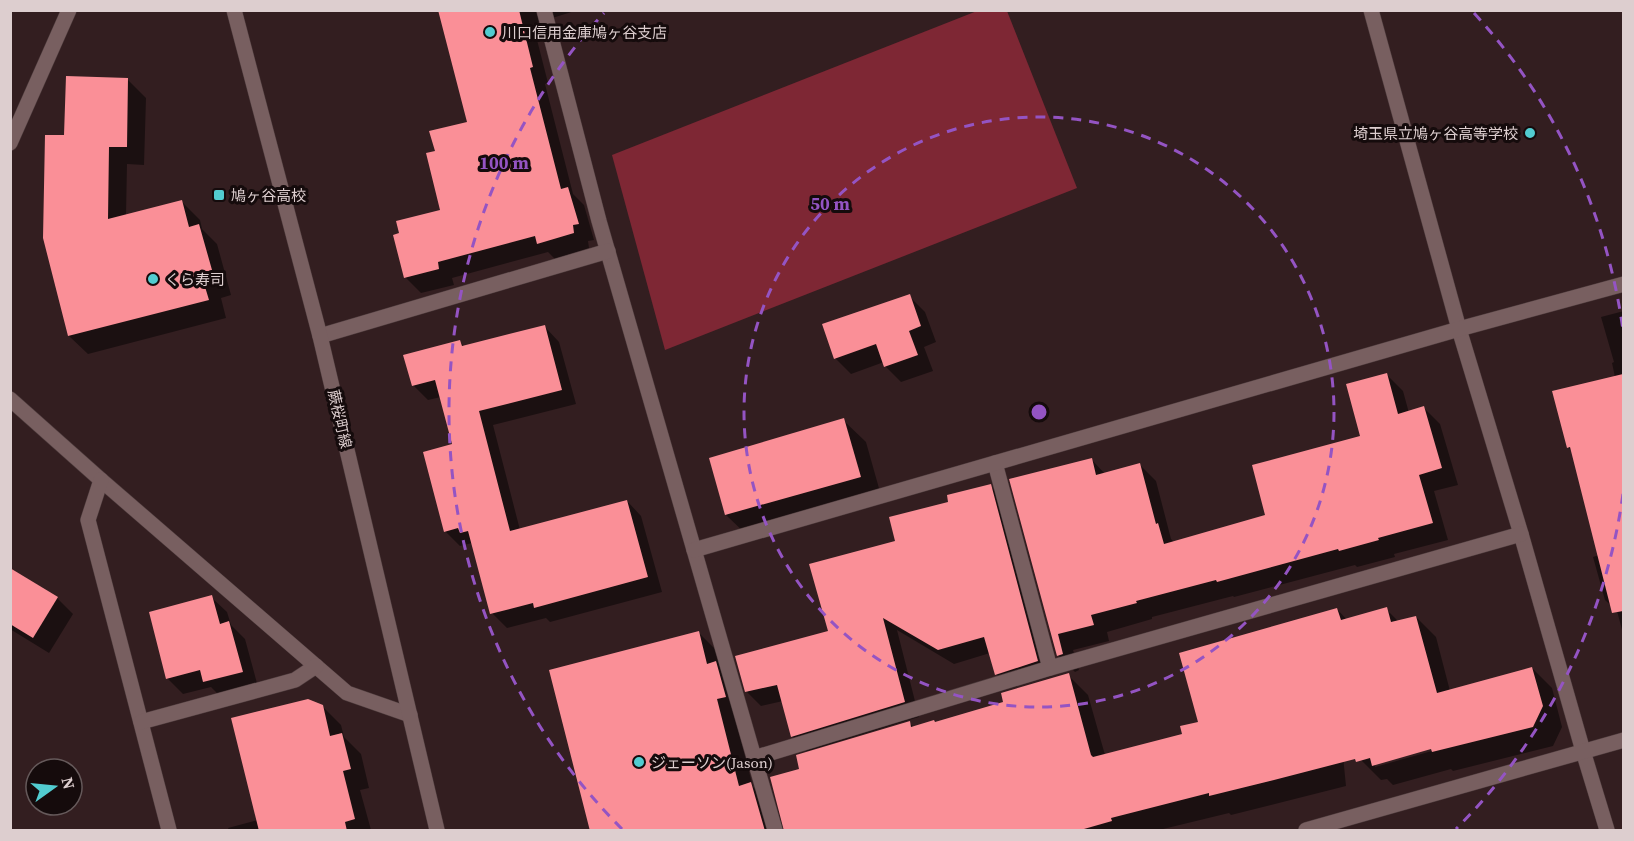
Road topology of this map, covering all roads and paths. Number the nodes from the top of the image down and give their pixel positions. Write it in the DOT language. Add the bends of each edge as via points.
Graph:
graph roads {
  1 [pos="69,10"];
  2 [pos="234,10"];
  3 [pos="544,10"];
  4 [pos="1371,10"];
  5 [pos="10,143"];
  6 [pos="608,251"];
  7 [pos="1623,284"];
  8 [pos="1459,329"];
  9 [pos="320,336"];
  10 [pos="10,399"];
  11 [pos="995,463"];
  12 [pos="101,480"];
  13 [pos="1521,534"];
  14 [pos="694,550"];
  15 [pos="316,666"];
  16 [pos="1050,668"];
  17 [pos="410,715"];
  18 [pos="141,722"];
  19 [pos="1623,740"];
  20 [pos="1582,751"];
  21 [pos="754,758"];
  22 [pos="169,831"];
  23 [pos="437,831"];
  24 [pos="775,831"];
  25 [pos="1306,831"];
  26 [pos="1607,831"];
  1 -- 5 [label="street"];
  2 -- 9 [label="street, 蕨桜町線"];
  3 -- 6 [label="street"];
  4 -- 8 [label="street"];
  6 -- 9 [label="street"];
  6 -- 14 [label="street"];
  7 -- 8 [label="street"];
  8 -- 11 [label="street"];
  8 -- 13 [label="street"];
  9 -- 17 [label="street, 蕨桜町線"];
  10 -- 12 [label="street"];
  11 -- 14 [label="street"];
  11 -- 16 [label="street"];
  12 -- 15 [label="street"];
  12 -- 18 [label="street" via="88,520"];
  13 -- 16 [label="street"];
  13 -- 20 [label="street"];
  14 -- 21 [label="street"];
  15 -- 17 [label="street" via="347,693"];
  15 -- 18 [label="street" via="295,680"];
  16 -- 21 [label="street"];
  17 -- 23 [label="street, 蕨桜町線"];
  18 -- 22 [label="street"];
  19 -- 20 [label="street"];
  20 -- 25 [label="street"];
  20 -- 26 [label="street"];
  21 -- 24 [label="street"];
}
